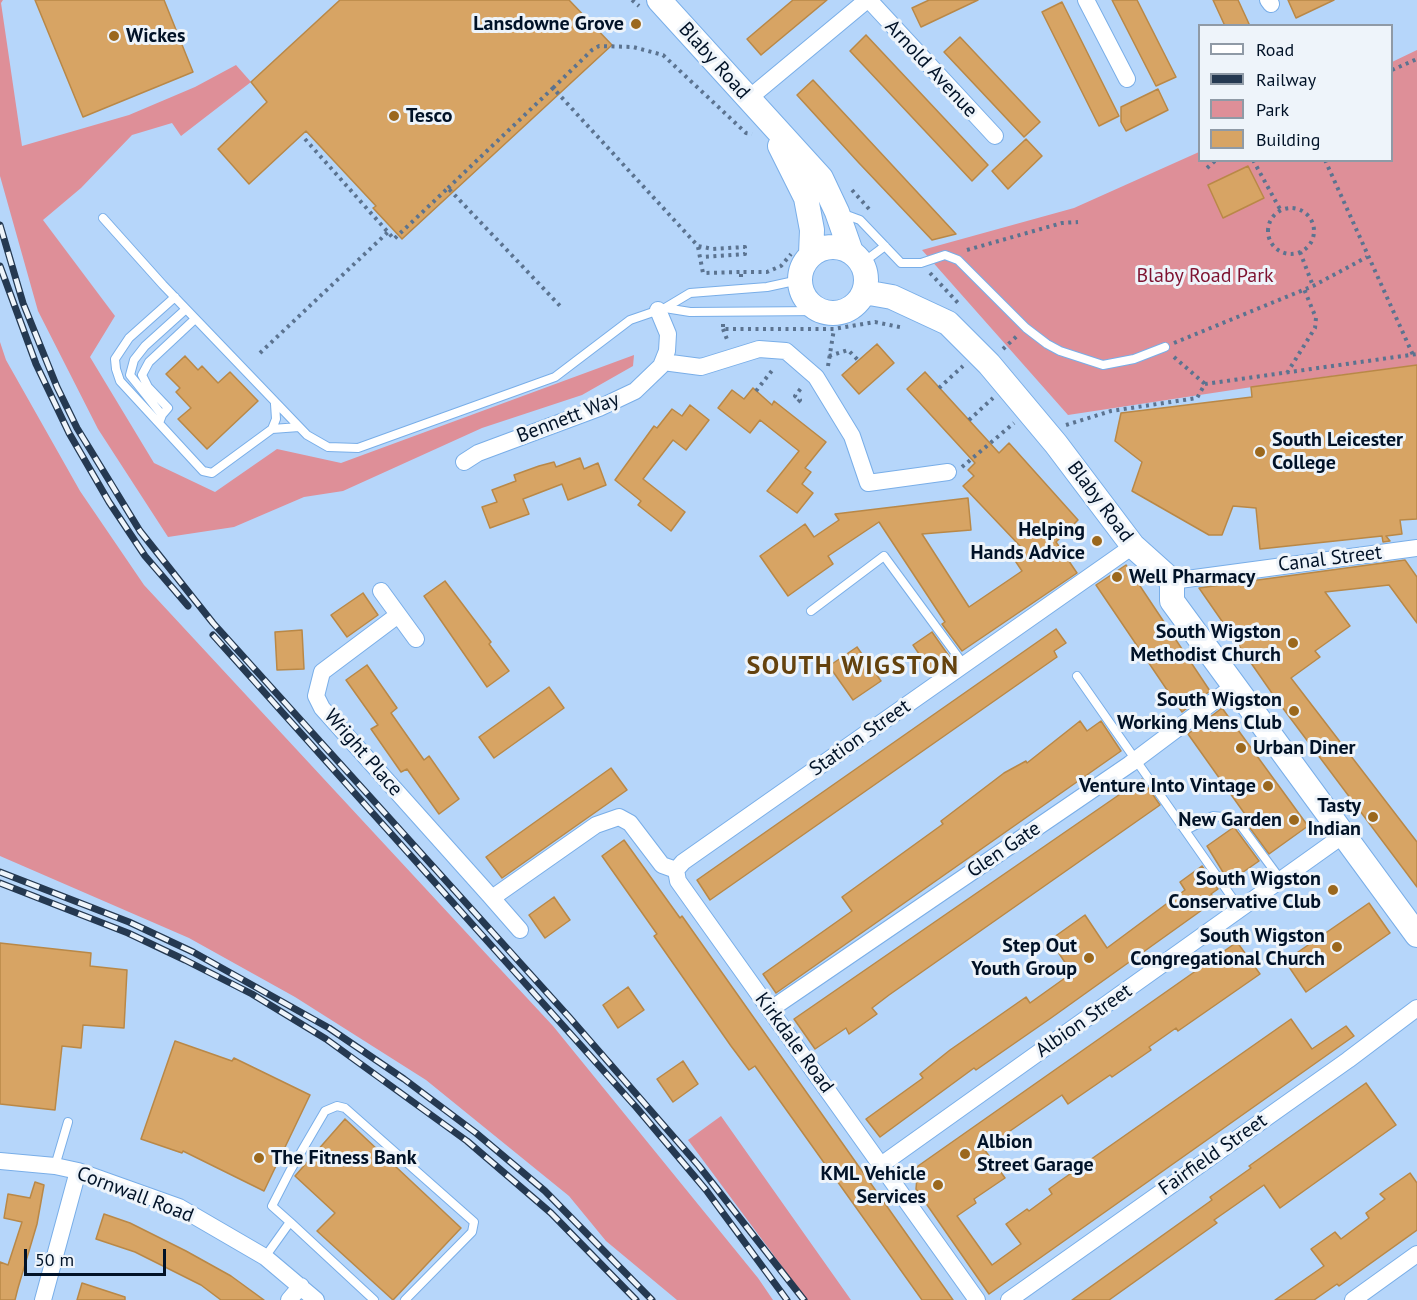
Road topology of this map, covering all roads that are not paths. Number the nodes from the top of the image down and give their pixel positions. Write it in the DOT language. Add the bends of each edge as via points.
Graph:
graph roads {
  1 [pos="659,0"];
  2 [pos="868,0"];
  3 [pos="1086,0"];
  4 [pos="1127,79"];
  5 [pos="748,99"];
  6 [pos="758,128"];
  7 [pos="995,136"];
  8 [pos="837,212"];
  9 [pos="103,218"];
  10 [pos="885,246"];
  11 [pos="803,252"];
  12 [pos="853,254"];
  13 [pos="799,279"];
  14 [pos="864,292"];
  15 [pos="175,297"];
  16 [pos="186,309"];
  17 [pos="662,309"];
  18 [pos="195,319"];
  19 [pos="828,320"];
  20 [pos="1165,347"];
  21 [pos="663,362"];
  22 [pos="274,401"];
  23 [pos="160,419"];
  24 [pos="299,427"];
  25 [pos="272,429"];
  26 [pos="464,462"];
  27 [pos="948,472"];
  28 [pos="1133,546"];
  29 [pos="1416,549"];
  30 [pos="1172,581"];
  31 [pos="381,591"];
  32 [pos="811,611"];
  33 [pos="398,615"];
  34 [pos="416,639"];
  35 [pos="964,665"];
  36 [pos="1077,676"];
  37 [pos="1234,686"];
  38 [pos="1136,760"];
  39 [pos="1186,830"];
  40 [pos="1345,834"];
  41 [pos="676,870"];
  42 [pos="1281,880"];
  43 [pos="492,898"];
  44 [pos="1240,909"];
  45 [pos="520,930"];
  46 [pos="1417,935"];
  47 [pos="1417,1008"];
  48 [pos="771,1009"];
  49 [pos="68,1122"];
  50 [pos="0,1161"];
  51 [pos="881,1165"];
  52 [pos="55,1166"];
  53 [pos="78,1171"];
  54 [pos="290,1222"];
  55 [pos="1417,1254"];
  56 [pos="265,1257"];
  57 [pos="301,1286"];
  58 [pos="43,1300"];
  59 [pos="289,1300"];
  60 [pos="316,1300"];
  61 [pos="374,1300"];
  62 [pos="405,1300"];
  63 [pos="977,1300"];
  64 [pos="1009,1300"];
  65 [pos="1353,1300"];
  1 -- 5 [label="main road, Blaby Road"];
  2 -- 5 [label="street"];
  2 -- 7 [label="street, Arnold Avenue"];
  3 -- 4 [label="street"];
  5 -- 6 [label="main road, Blaby Road"];
  6 -- 8 [label="main road, Blaby Road" via="782,134 821,178"];
  6 -- 11 [label="main road, Blaby Road" via="772,135 806,198 812,230"];
  8 -- 10 [label="lane" via="860,220"];
  8 -- 12 [label="main road, Blaby Road"];
  9 -- 15 [label="lane"];
  10 -- 12 [label="lane" via="869,258"];
  10 -- 20 [label="lane" via="901,263 921,263 945,255 958,260 1026,328 1060,351 1103,364 1134,359"];
  11 -- 12 [label="main road" via="831,247"];
  11 -- 13 [label="main road" via="805,261"];
  12 -- 14 [label="main road" via="865,273"];
  13 -- 17 [label="lane" via="767,287 690,293"];
  13 -- 19 [label="main road" via="805,299"];
  14 -- 19 [label="main road" via="859,301"];
  14 -- 28 [label="main road, Blaby Road" via="892,297 948,322 975,366 1046,432"];
  15 -- 16 [label="lane"];
  15 -- 23 [label="lane" via="129,338 115,358 120,381"];
  16 -- 18 [label="lane"];
  16 -- 23 [label="lane" via="145,346 134,360 130,375"];
  17 -- 19 [label="lane"];
  17 -- 21 [label="street" via="668,334"];
  17 -- 24 [label="lane" via="630,320 555,376 358,448 328,447"];
  18 -- 22 [label="lane"];
  18 -- 23 [label="lane" via="149,362 142,375 168,408"];
  21 -- 26 [label="street, Bennett Way" via="635,391"];
  21 -- 27 [label="street" via="701,367 759,348 786,351 816,377 852,436 868,483"];
  22 -- 24 [label="lane"];
  22 -- 25 [label="lane" via="277,413"];
  23 -- 25 [label="lane" via="203,471 212,473"];
  24 -- 25 [label="lane"];
  28 -- 30 [label="main road, Blaby Road"];
  28 -- 35 [label="street, Station Street"];
  29 -- 30 [label="street, Canal Street"];
  30 -- 37 [label="main road" via="1172,601"];
  31 -- 33 [label="street"];
  32 -- 35 [label="lane" via="884,556"];
  33 -- 34 [label="street"];
  33 -- 43 [label="street, Wright Place" via="330,663 322,672 316,696 357,749"];
  35 -- 41 [label="street, Station Street"];
  36 -- 38 [label="lane"];
  37 -- 38 [label="street, Glen Gate"];
  37 -- 40 [label="main road"];
  38 -- 39 [label="lane"];
  38 -- 48 [label="street, Glen Gate"];
  39 -- 42 [label="lane" via="1213,816 1232,818"];
  39 -- 44 [label="lane"];
  40 -- 42 [label="street, Albion Street"];
  40 -- 46 [label="main road"];
  41 -- 43 [label="street, Kirkdale Road" via="663,866 630,823 619,817 596,825"];
  41 -- 48 [label="street, Kirkdale Road" via="678,881"];
  42 -- 44 [label="street, Albion Street"];
  43 -- 45 [label="street, Wright Place"];
  44 -- 51 [label="street, Albion Street"];
  47 -- 64 [label="street, Fairfield Street"];
  48 -- 51 [label="street, Kirkdale Road"];
  49 -- 52 [label="lane"];
  50 -- 52 [label="street, Cornwall Road"];
  51 -- 63 [label="street, Kirkdale Road"];
  52 -- 53 [label="street, Cornwall Road"];
  53 -- 56 [label="street, Cornwall Road" via="179,1207"];
  53 -- 58 [label="street"];
  54 -- 56 [label="lane"];
  54 -- 61 [label="lane"];
  54 -- 62 [label="lane" via="273,1206 325,1111 337,1106 345,1108 474,1222 472,1232"];
  55 -- 65 [label="street"];
  56 -- 57 [label="street, Cornwall Road"];
  57 -- 59 [label="street"];
  57 -- 60 [label="street, Cornwall Road"];
}
